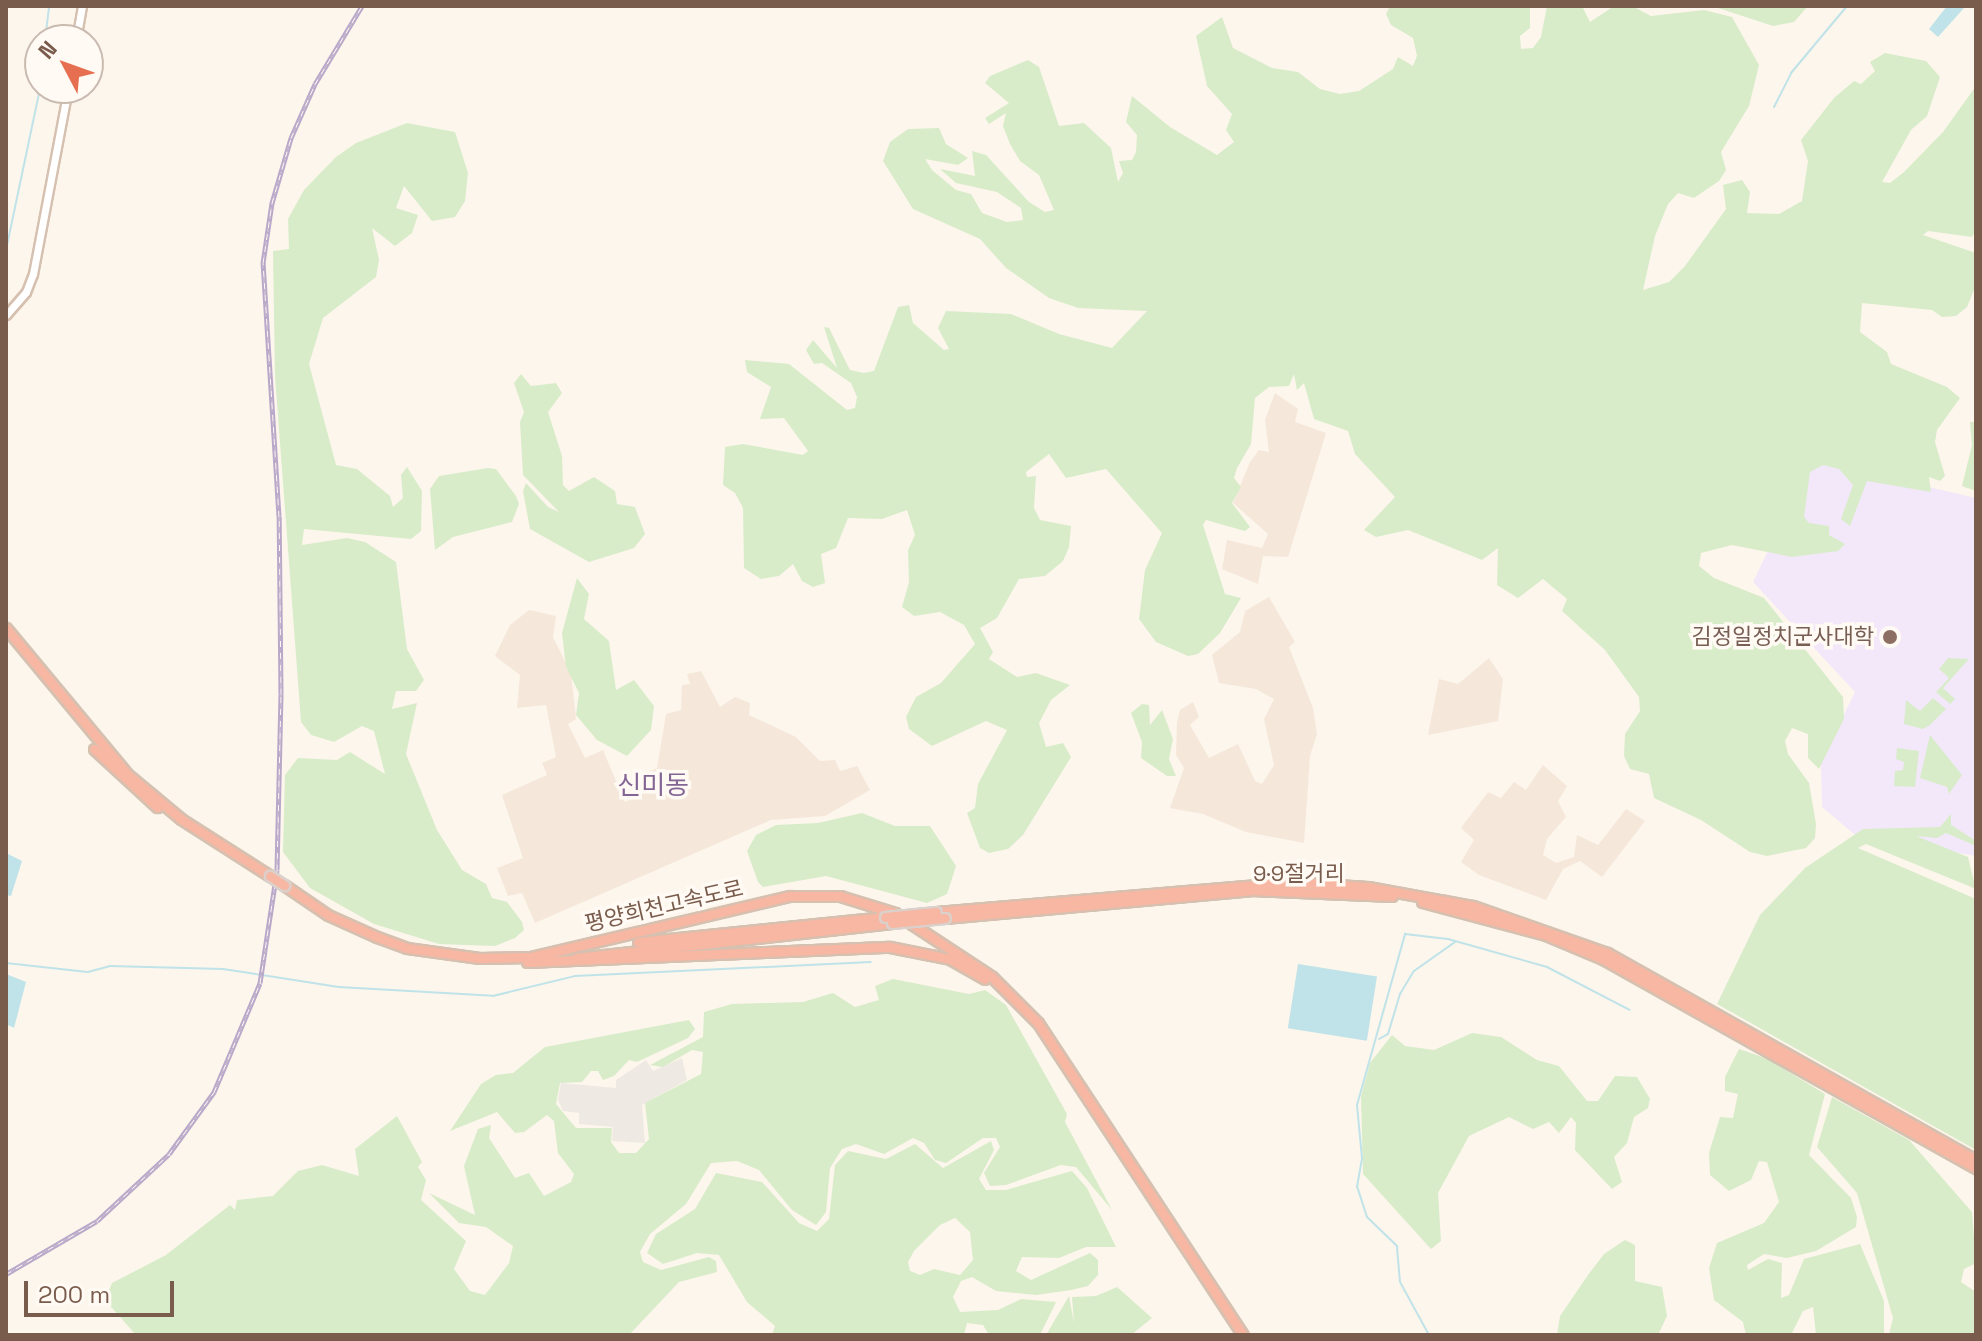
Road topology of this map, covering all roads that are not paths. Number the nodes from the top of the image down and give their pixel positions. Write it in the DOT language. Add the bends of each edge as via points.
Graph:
graph roads {
  1 [pos="65,104"];
  2 [pos="6,315"];
  3 [pos="6,628"];
  4 [pos="6,636"];
  5 [pos="269,879"];
  6 [pos="283,888"];
  7 [pos="941,915"];
  8 [pos="888,920"];
  9 [pos="563,949"];
  10 [pos="561,961"];
  11 [pos="1976,1160"];
  12 [pos="1976,1168"];
  13 [pos="1240,1335"];
  1 -- 2 [label="main road" via="33,274 26,292"];
  3 -- 5 [label="highway, 평양희천고속도로" via="127,774 181,819"];
  4 -- 5 [label="highway, 평양희천고속도로" via="113,769 182,827"];
  5 -- 6 [label="highway, 평양희천고속도로, bridge"];
  6 -- 9 [label="highway, 평양희천고속도로" via="346,925 407,948 479,958 531,957"];
  6 -- 10 [label="highway, 평양희천고속도로" via="346,932 413,956 482,964"];
  7 -- 8 [label="highway, 9·9절거리, bridge"];
  7 -- 11 [label="highway, 9·9절거리" via="1290,882 1368,887 1473,906 1607,953"];
  7 -- 12 [label="highway, 9·9절거리" via="1287,889 1399,897 1473,912 1603,959"];
  8 -- 9 [label="highway, 9·9절거리"];
  8 -- 10 [label="highway, 9·9절거리"];
  9 -- 13 [label="highway, 평양희천고속도로" via="759,902 816,895 857,900 895,913 960,954 1009,992 1038,1023"];
  10 -- 13 [label="highway, 평양희천고속도로" via="890,947 950,959 997,987 1047,1042"];
}
